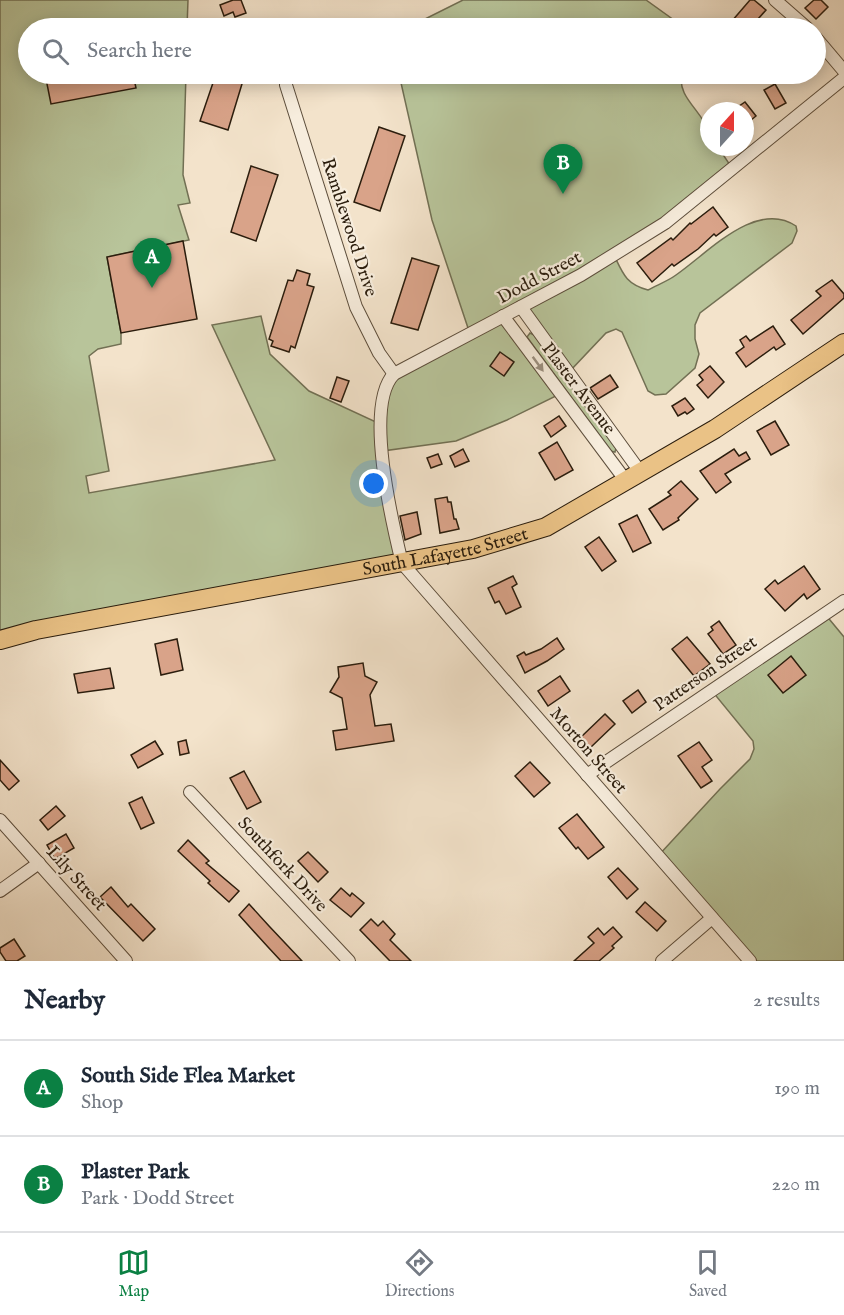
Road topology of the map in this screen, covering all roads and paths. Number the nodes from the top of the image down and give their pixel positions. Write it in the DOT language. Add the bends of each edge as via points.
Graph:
graph roads {
  1 [pos="775,0"];
  2 [pos="796,18"];
  3 [pos="826,50"];
  4 [pos="844,71"];
  5 [pos="844,78"];
  6 [pos="286,85"];
  7 [pos="521,307"];
  8 [pos="503,316"];
  9 [pos="844,343"];
  10 [pos="394,374"];
  11 [pos="634,477"];
  12 [pos="402,563"];
  13 [pos="844,601"];
  14 [pos="0,640"];
  15 [pos="587,775"];
  16 [pos="190,792"];
  17 [pos="0,820"];
  18 [pos="39,863"];
  19 [pos="0,891"];
  20 [pos="712,918"];
  21 [pos="126,961"];
  22 [pos="349,961"];
  23 [pos="662,961"];
  24 [pos="750,961"];
  1 -- 2 [label="street"];
  3 -- 4 [label="street"];
  5 -- 7 [label="street, Dodd Street" via="665,223"];
  6 -- 10 [label="street, Ramblewood Drive" via="356,307"];
  7 -- 8 [label="street, Dodd Street"];
  7 -- 11 [label="street, Plaster Avenue"];
  8 -- 10 [label="street, Dodd Street"];
  8 -- 11 [label="street, Plaster Avenue, one-way"];
  9 -- 11 [label="main road, South Lafayette Street" via="724,424"];
  10 -- 12 [label="street" via="381,401 380,424 391,518"];
  11 -- 12 [label="main road, South Lafayette Street" via="546,526 473,549"];
  12 -- 14 [label="main road, South Lafayette Street"];
  12 -- 15 [label="street, Morton Street"];
  13 -- 15 [label="street, Patterson Street"];
  15 -- 20 [label="street, Morton Street"];
  16 -- 22 [label="street, Southfork Drive"];
  17 -- 18 [label="street, Lily Street"];
  18 -- 19 [label="street"];
  18 -- 21 [label="street, Lily Street"];
  20 -- 23 [label="street"];
  20 -- 24 [label="street, Morton Street"];
}
